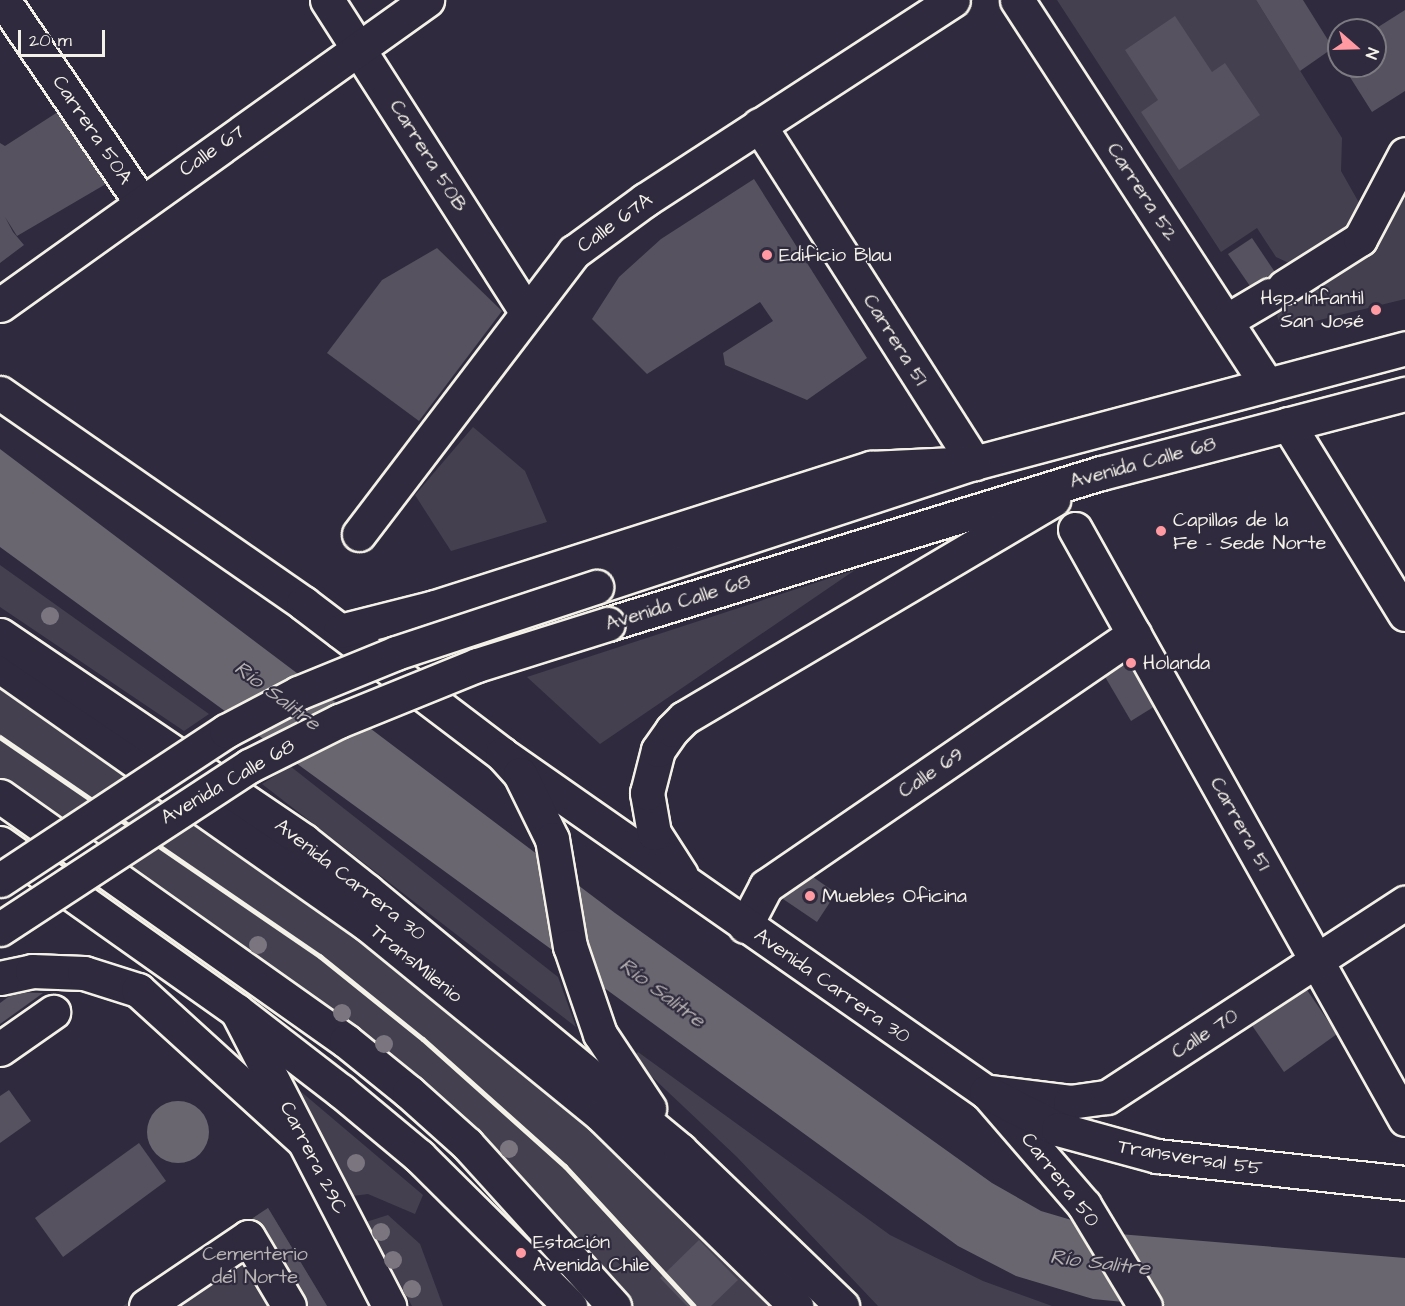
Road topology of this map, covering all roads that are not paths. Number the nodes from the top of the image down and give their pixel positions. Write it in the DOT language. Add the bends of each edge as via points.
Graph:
graph roads {
  1 [pos="3,0"];
  2 [pos="327,0"];
  3 [pos="428,0"];
  4 [pos="953,0"];
  5 [pos="1017,0"];
  6 [pos="360,49"];
  7 [pos="759,125"];
  8 [pos="1405,154"];
  9 [pos="140,201"];
  10 [pos="0,305"];
  11 [pos="527,313"];
  12 [pos="1226,321"];
  13 [pos="1405,348"];
  14 [pos="1267,385"];
  15 [pos="0,393"];
  16 [pos="1405,394"];
  17 [pos="1288,424"];
  18 [pos="974,463"];
  19 [pos="1101,473"];
  20 [pos="1075,529"];
  21 [pos="359,534"];
  22 [pos="1405,614"];
  23 [pos="340,631"];
  24 [pos="0,634"];
  25 [pos="1134,634"];
  26 [pos="0,666"];
  27 [pos="502,754"];
  28 [pos="0,796"];
  29 [pos="0,843"];
  30 [pos="0,880"];
  31 [pos="693,891"];
  32 [pos="1405,903"];
  33 [pos="745,926"];
  34 [pos="0,929"];
  35 [pos="1317,962"];
  36 [pos="0,978"];
  37 [pos="237,1011"];
  38 [pos="53,1012"];
  39 [pos="0,1049"];
  40 [pos="986,1092"];
  41 [pos="1405,1119"];
  42 [pos="303,1140"];
  43 [pos="680,1150"];
  44 [pos="1405,1183"];
  45 [pos="146,1306"];
  46 [pos="288,1306"];
  47 [pos="389,1306"];
  48 [pos="570,1306"];
  49 [pos="614,1306"];
  50 [pos="796,1306"];
  51 [pos="842,1306"];
  52 [pos="1145,1306"];
  1 -- 9 [label="main road, Carrera 50A"];
  2 -- 6 [label="main road, Carrera 50B"];
  3 -- 6 [label="main road, Calle 67"];
  4 -- 7 [label="main road, Calle 67A"];
  5 -- 12 [label="main road, Carrera 52"];
  6 -- 9 [label="main road, Calle 67"];
  6 -- 11 [label="main road, Carrera 50B"];
  7 -- 11 [label="main road, Calle 67A" via="574,252"];
  7 -- 18 [label="main road, Carrera 51"];
  8 -- 12 [label="main road" via="1360,239"];
  9 -- 10 [label="main road, Calle 67"];
  11 -- 21 [label="main road, Calle 67A"];
  12 -- 14 [label="main road, Carrera 52"];
  13 -- 14 [label="main road, Avenida Calle 68"];
  14 -- 18 [label="main road, Avenida Calle 68"];
  15 -- 23 [label="main road, Avenida Carrera 30"];
  16 -- 17 [label="main road, Avenida Calle 68"];
  17 -- 19 [label="main road, Avenida Calle 68"];
  17 -- 22 [label="main road"];
  18 -- 23 [label="main road" via="871,468 435,607"];
  18 -- 30 [label="main road, Avenida Calle 68, bridge" via="396,653 298,693 165,769"];
  19 -- 31 [label="main road" via="694,712 672,730 658,750 650,783 649,816 664,852"];
  19 -- 34 [label="main road, Avenida Calle 68, bridge" via="477,665 339,721 249,766"];
  20 -- 25 [label="main road, Carrera 51"];
  23 -- 27 [label="main road, Avenida Carrera 30"];
  24 -- 43 [label="main road, Avenida Carrera 30" via="304,841 493,992"];
  25 -- 33 [label="main road, Calle 69" via="766,886"];
  25 -- 35 [label="main road, Carrera 51"];
  26 -- 50 [label="main road, TransMilenio" via="367,924 602,1116"];
  27 -- 31 [label="main road, Avenida Carrera 30"];
  27 -- 43 [label="main road, Avenida Carrera 30" via="532,792 552,839 582,987 614,1059"];
  28 -- 49 [label="main road" via="346,1041 409,1092 467,1144"];
  29 -- 37 [label="main road"];
  31 -- 33 [label="main road, Avenida Carrera 30"];
  32 -- 35 [label="main road, Calle 70"];
  33 -- 40 [label="main road, Avenida Carrera 30"];
  35 -- 40 [label="main road, Calle 70" via="1107,1097 1070,1102"];
  35 -- 41 [label="main road, Carrera 51"];
  36 -- 42 [label="main road" via="32,971 84,973 138,990"];
  37 -- 42 [label="main road, Carrera 29C"];
  37 -- 48 [label="main road" via="419,1156"];
  38 -- 39 [label="main road"];
  40 -- 44 [label="main road, Transversal 55" via="1058,1129 1130,1152"];
  40 -- 52 [label="main road, Carrera 50" via="1045,1154 1084,1205"];
  42 -- 47 [label="main road, Carrera 29C"];
  43 -- 51 [label="main road, Avenida Carrera 30"];
  45 -- 46 [label="main road" via="248,1237"];
}
